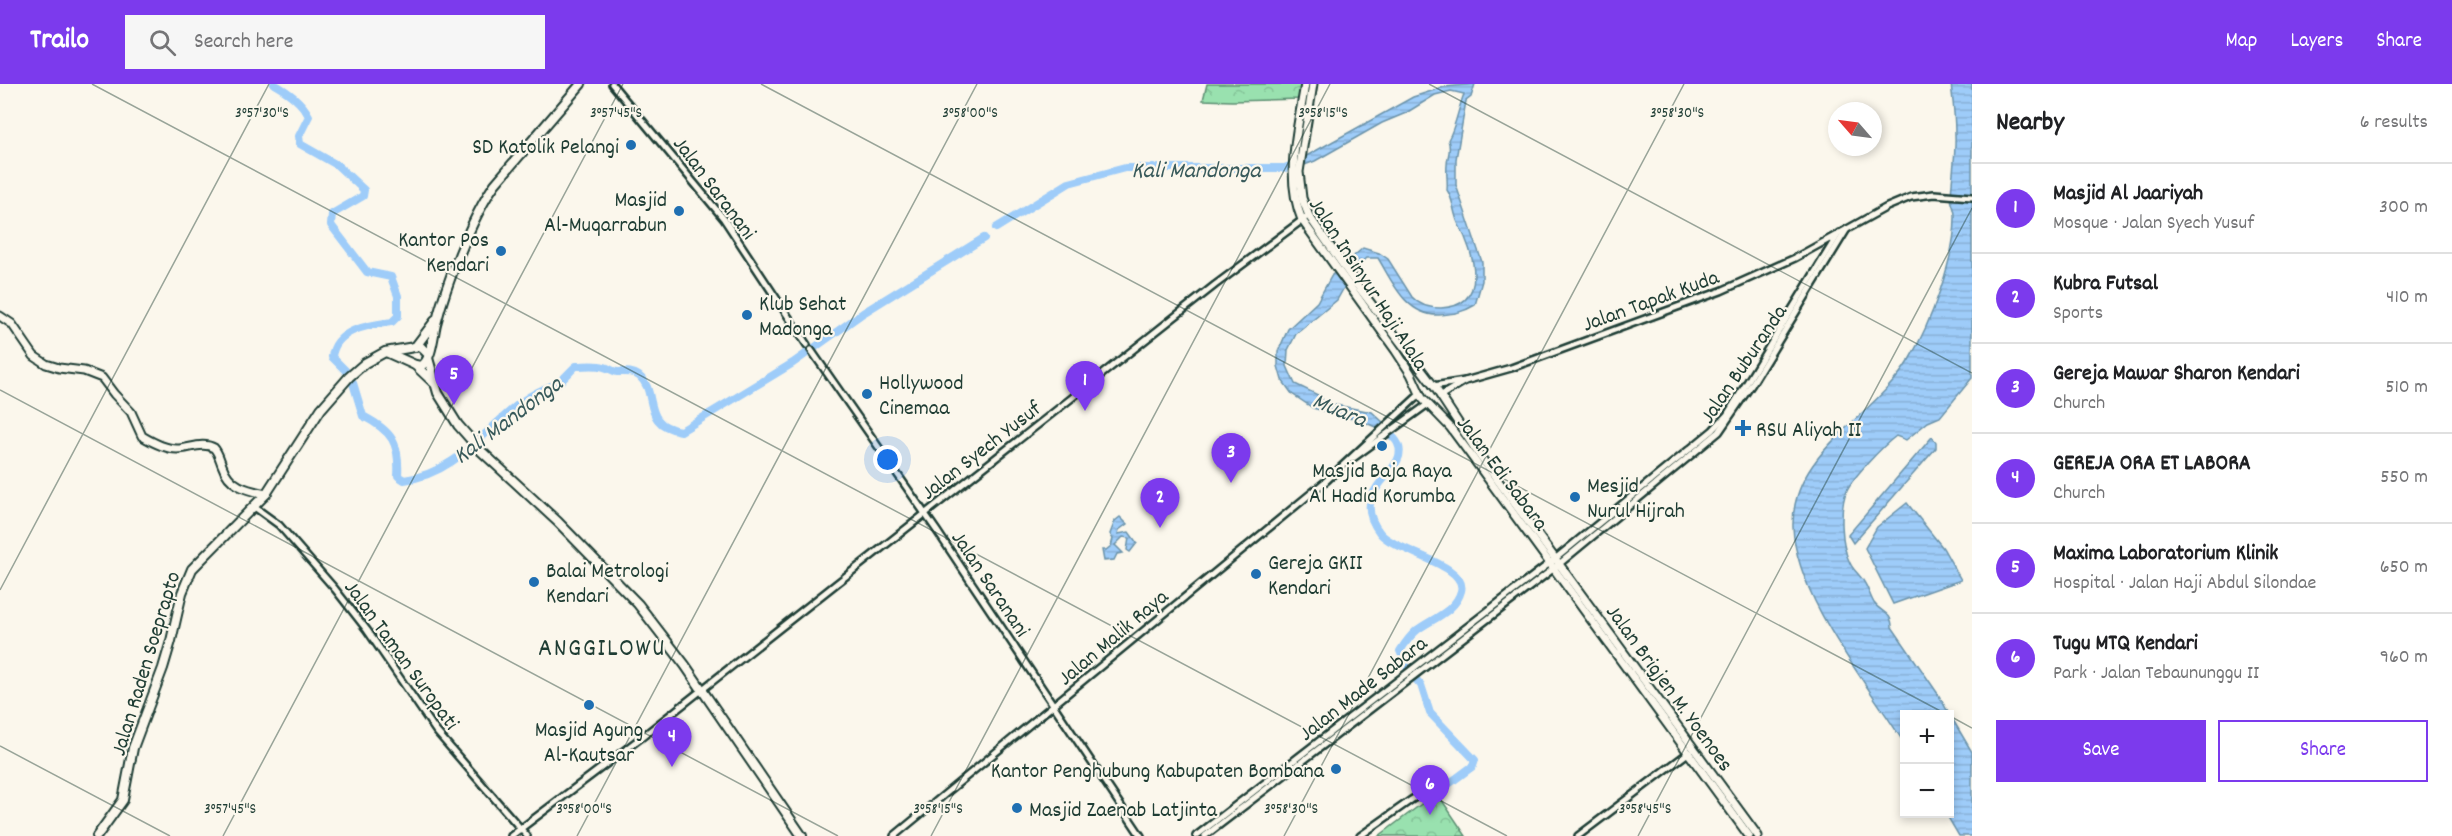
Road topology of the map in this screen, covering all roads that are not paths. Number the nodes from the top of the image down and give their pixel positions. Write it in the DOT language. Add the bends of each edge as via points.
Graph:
graph roads {
  1 [pos="581,84"];
  2 [pos="612,84"];
  3 [pos="1305,84"];
  4 [pos="1313,84"];
  5 [pos="1298,156"];
  6 [pos="1972,197"];
  7 [pos="1305,218"];
  8 [pos="1847,229"];
  9 [pos="1839,233"];
  10 [pos="1355,288"];
  11 [pos="0,316"];
  12 [pos="438,318"];
  13 [pos="807,345"];
  14 [pos="415,347"];
  15 [pos="811,350"];
  16 [pos="385,352"];
  17 [pos="428,356"];
  18 [pos="414,364"];
  19 [pos="1465,381"];
  20 [pos="434,383"];
  21 [pos="1433,386"];
  22 [pos="1420,394"];
  23 [pos="1442,399"];
  24 [pos="1431,407"];
  25 [pos="1393,425"];
  26 [pos="266,494"];
  27 [pos="253,506"];
  28 [pos="925,513"];
  29 [pos="1554,564"];
  30 [pos="1421,665"];
  31 [pos="701,688"];
  32 [pos="1053,705"];
  33 [pos="1688,753"];
  34 [pos="1278,777"];
  35 [pos="1440,782"];
  36 [pos="520,829"];
  37 [pos="97,836"];
  38 [pos="511,836"];
  39 [pos="527,836"];
  40 [pos="802,836"];
  41 [pos="894,836"];
  42 [pos="1141,836"];
  43 [pos="1196,836"];
  44 [pos="1205,836"];
  45 [pos="1360,836"];
  46 [pos="1578,836"];
  47 [pos="1749,836"];
  48 [pos="1758,836"];
  1 -- 12 [label="highway" via="491,189 470,232"];
  2 -- 13 [label="street, Jalan Saranani" via="724,219"];
  3 -- 5 [label="main road, Jalan Insinyur Haji Alala"];
  4 -- 5 [label="main road, Jalan Insinyur Haji Alala"];
  5 -- 7 [label="main road, Jalan Insinyur Haji Alala" via="1294,198"];
  6 -- 8 [label="street" via="1917,195"];
  7 -- 10 [label="main road, Jalan Insinyur Haji Alala"];
  7 -- 28 [label="street, Jalan Syech Yusuf"];
  8 -- 9 [label="street"];
  8 -- 29 [label="street, Jalan Buburanda" via="1719,432"];
  9 -- 19 [label="street, Jalan Tapak Kuda" via="1795,258 1721,291"];
  9 -- 29 [label="street, Jalan Buburanda" via="1720,423"];
  10 -- 21 [label="main road, Jalan Insinyur Haji Alala"];
  10 -- 22 [label="main road, Jalan Insinyur Haji Alala"];
  11 -- 26 [label="main road" via="12,324 34,356 46,364 102,378 131,411 142,436 170,448 212,447 231,481"];
  12 -- 14 [label="highway"];
  12 -- 17 [label="highway"];
  14 -- 16 [label="highway, Jalan Raden Soeprapto"];
  14 -- 17 [label="highway" via="424,348"];
  14 -- 18 [label="highway" via="409,357"];
  15 -- 28 [label="street, Jalan Saranani"];
  16 -- 18 [label="highway"];
  16 -- 26 [label="highway, Jalan Raden Soeprapto" via="350,376 321,409"];
  17 -- 18 [label="highway" via="424,364"];
  17 -- 20 [label="highway"];
  18 -- 20 [label="highway"];
  19 -- 21 [label="street, Jalan Tapak Kuda"];
  19 -- 23 [label="street, Jalan Tapak Kuda"];
  20 -- 31 [label="highway" via="444,405 479,449 608,570"];
  21 -- 22 [label="main road"];
  21 -- 23 [label="main road, Jalan Insinyur Haji Alala"];
  22 -- 24 [label="main road, Jalan Insinyur Haji Alala"];
  22 -- 25 [label="street"];
  23 -- 24 [label="main road"];
  23 -- 29 [label="main road, Jalan Edi Sabara"];
  24 -- 25 [label="street"];
  24 -- 29 [label="main road, Jalan Edi Sabara"];
  25 -- 32 [label="street, Jalan Malik Raya"];
  26 -- 27 [label="highway, Jalan Raden Soeprapto"];
  27 -- 36 [label="street, Jalan Taman Suropati" via="279,525 335,589 436,730"];
  27 -- 37 [label="highway, Jalan Raden Soeprapto" via="200,559 186,581 171,641 133,748 126,789 117,810"];
  28 -- 31 [label="street, Jalan Syech Yusuf"];
  28 -- 32 [label="street, Jalan Saranani"];
  29 -- 30 [label="street, Jalan Made Sabara"];
  29 -- 33 [label="main road, Jalan Brigjen M. Yoenoes"];
  29 -- 48 [label="main road, Jalan Brigjen M. Yoenoes"];
  30 -- 34 [label="street, Jalan Made Sabara"];
  30 -- 34 [label="street, Jalan Made Sabara"];
  31 -- 36 [label="street, Jalan Syech Yusuf"];
  31 -- 40 [label="highway"];
  32 -- 41 [label="street, Jalan Malik Raya"];
  32 -- 42 [label="street, Jalan Saranani"];
  33 -- 46 [label="street"];
  33 -- 47 [label="main road, Jalan Brigjen M. Yoenoes"];
  34 -- 43 [label="street, Jalan Made Sabara"];
  34 -- 44 [label="street, Jalan Made Sabara"];
  35 -- 45 [label="street"];
  36 -- 38 [label="street, Jalan Syech Yusuf"];
  36 -- 39 [label="street, Jalan Taman Suropati"];
}
